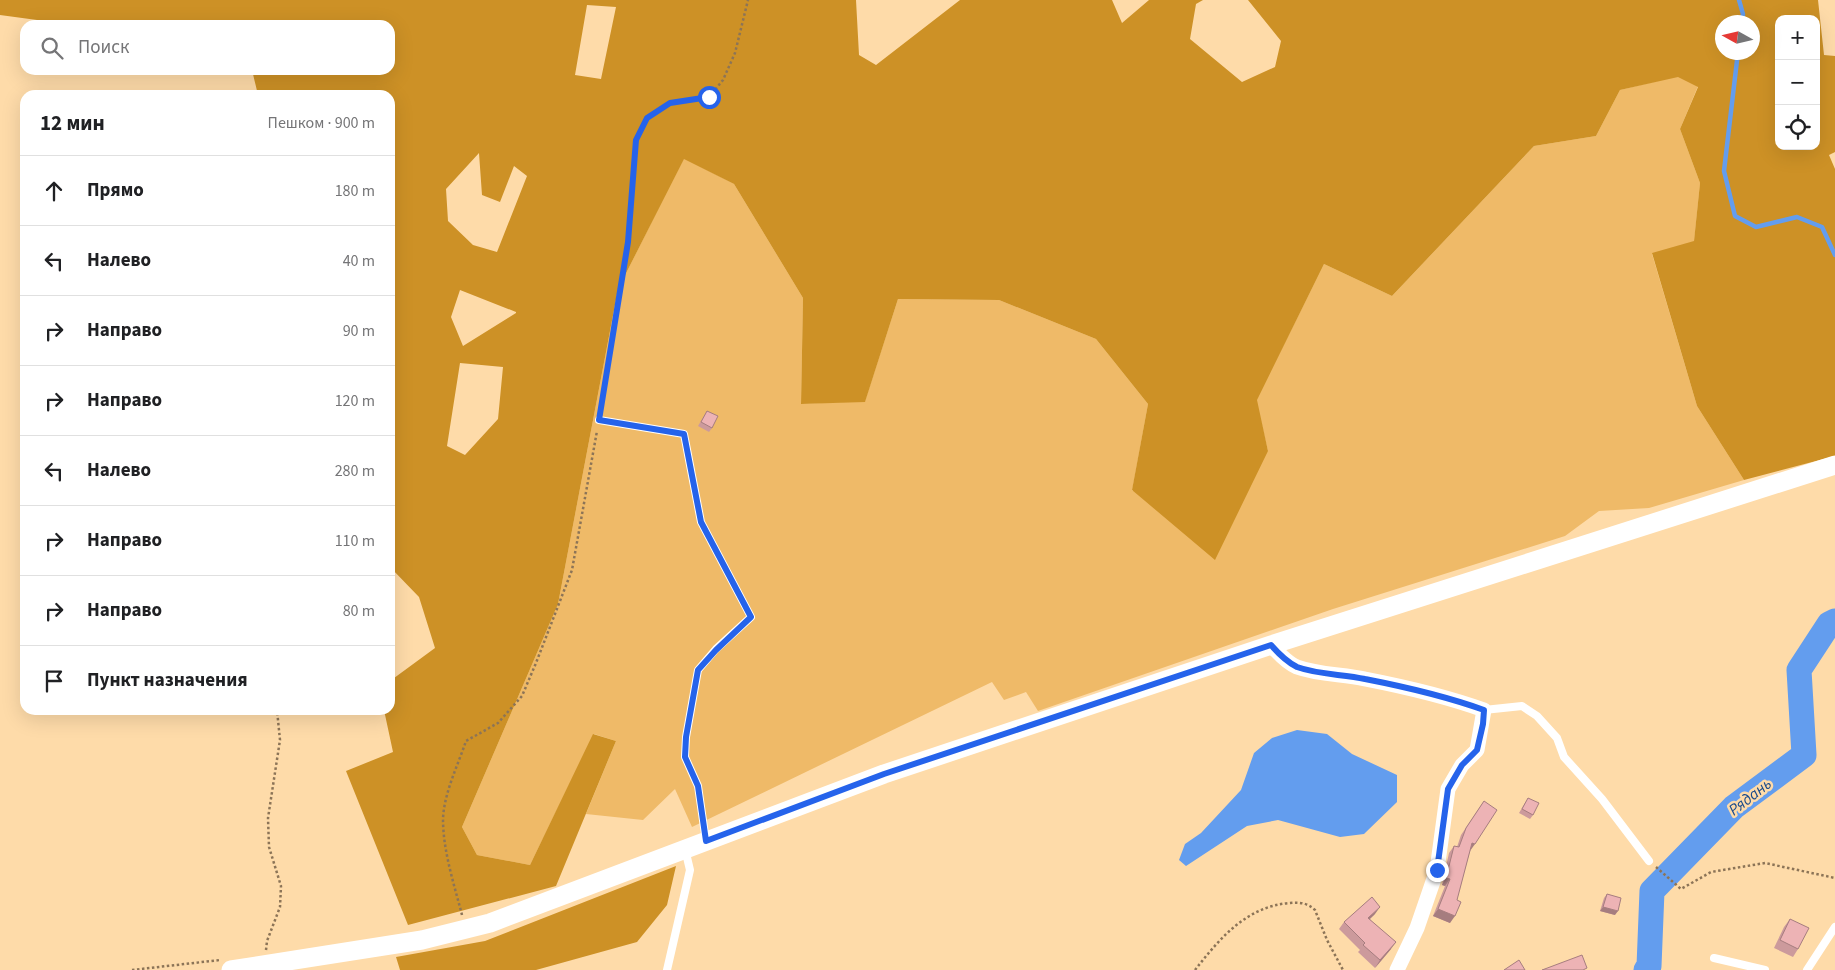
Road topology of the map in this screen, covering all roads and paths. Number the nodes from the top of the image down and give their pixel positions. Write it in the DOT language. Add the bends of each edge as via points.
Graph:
graph roads {
  1 [pos="748,0"];
  2 [pos="599,420"];
  3 [pos="1835,465"];
  4 [pos="1271,645"];
  5 [pos="1484,710"];
  6 [pos="278,715"];
  7 [pos="706,841"];
  8 [pos="685,850"];
  9 [pos="1649,861"];
  10 [pos="1835,878"];
  11 [pos="1835,927"];
  12 [pos="465,928"];
  13 [pos="1714,958"];
  14 [pos="264,966"];
  15 [pos="231,970"];
  16 [pos="667,970"];
  17 [pos="1195,970"];
  18 [pos="1343,970"];
  19 [pos="1397,970"];
  20 [pos="1765,970"];
  21 [pos="1807,970"];
  1 -- 2 [label="path" via="735,53 723,80 709,97 670,103 647,118 636,140 628,242"];
  2 -- 7 [label="lane" via="684,434 701,522 751,617 698,670 685,757 698,786"];
  2 -- 12 [label="path" via="572,570 536,663 522,696 498,723 466,741 449,791 443,819 450,868"];
  3 -- 4 [label="street"];
  4 -- 5 [label="street" via="1296,666 1314,672 1363,678 1448,697"];
  4 -- 7 [label="street" via="884,774"];
  5 -- 9 [label="lane" via="1522,706 1537,716 1557,738 1564,757 1602,799"];
  5 -- 19 [label="street" via="1477,750 1462,765 1448,789 1437,870"];
  6 -- 14 [label="path" via="280,740 268,818 269,847 281,886 280,907 267,941"];
  7 -- 8 [label="street"];
  8 -- 12 [label="street" via="490,923"];
  8 -- 16 [label="lane" via="690,870"];
  9 -- 10 [label="path" via="1681,889 1711,872 1765,862"];
  11 -- 21 [label="lane"];
  12 -- 14 [label="street" via="422,940"];
  13 -- 20 [label="lane"];
  14 -- 15 [label="street"];
  17 -- 18 [label="path" via="1216,943 1239,922 1274,904 1298,902 1315,910"];
}
